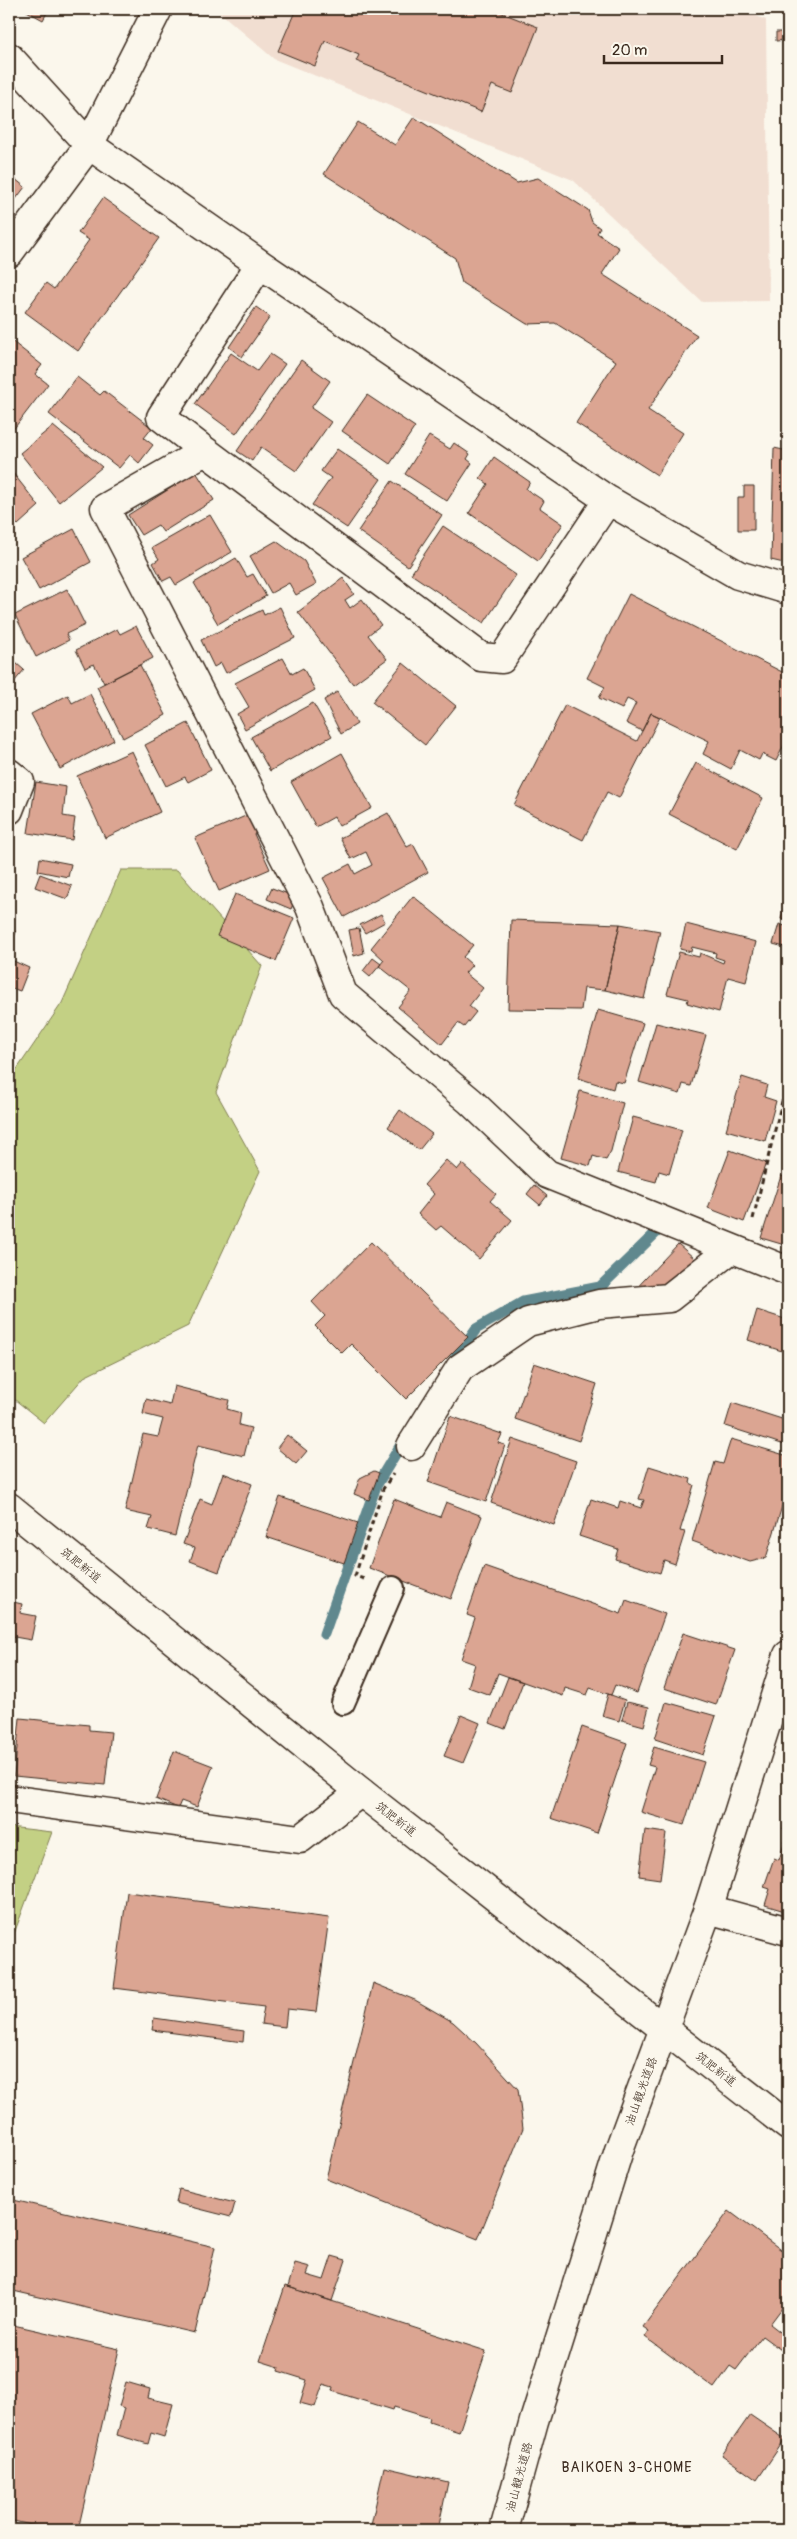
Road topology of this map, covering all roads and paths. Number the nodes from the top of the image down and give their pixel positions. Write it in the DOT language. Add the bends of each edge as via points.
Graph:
graph roads {
  1 [pos="158,9"];
  2 [pos="9,56"];
  3 [pos="88,145"];
  4 [pos="9,252"];
  5 [pos="260,264"];
  6 [pos="205,451"];
  7 [pos="608,500"];
  8 [pos="788,590"];
  9 [pos="9,773"];
  10 [pos="9,810"];
  11 [pos="788,1077"];
  12 [pos="738,1251"];
  13 [pos="788,1271"];
  14 [pos="411,1446"];
  15 [pos="9,1507"];
  16 [pos="393,1588"];
  17 [pos="788,1655"];
  18 [pos="343,1703"];
  19 [pos="361,1792"];
  20 [pos="9,1799"];
  21 [pos="708,1909"];
  22 [pos="788,1932"];
  23 [pos="664,2028"];
  24 [pos="788,2126"];
  25 [pos="504,2530"];
  1 -- 3 [label="street"];
  2 -- 3 [label="street"];
  3 -- 4 [label="street"];
  3 -- 5 [label="street"];
  5 -- 6 [label="street" via="161,417"];
  5 -- 7 [label="street"];
  6 -- 7 [label="street" via="481,656 502,659"];
  6 -- 12 [label="street" via="105,508 310,907 343,994 470,1101 547,1174"];
  7 -- 8 [label="street" via="738,574"];
  9 -- 10 [label="street" via="20,782"];
  11 -- 12 [label="path"];
  12 -- 13 [label="street"];
  12 -- 14 [label="street" via="670,1298 600,1304 528,1322 460,1368"];
  14 -- 16 [label="path" via="383,1489 355,1576"];
  15 -- 19 [label="street, 筑肥新道"];
  16 -- 18 [label="lane"];
  17 -- 21 [label="street, 油山観光道路"];
  19 -- 20 [label="street" via="300,1839"];
  19 -- 23 [label="street, 筑肥新道"];
  21 -- 22 [label="street"];
  21 -- 23 [label="street, 油山観光道路"];
  23 -- 24 [label="street, 筑肥新道"];
  23 -- 25 [label="street, 油山観光道路" via="619,2150 534,2421"];
}
